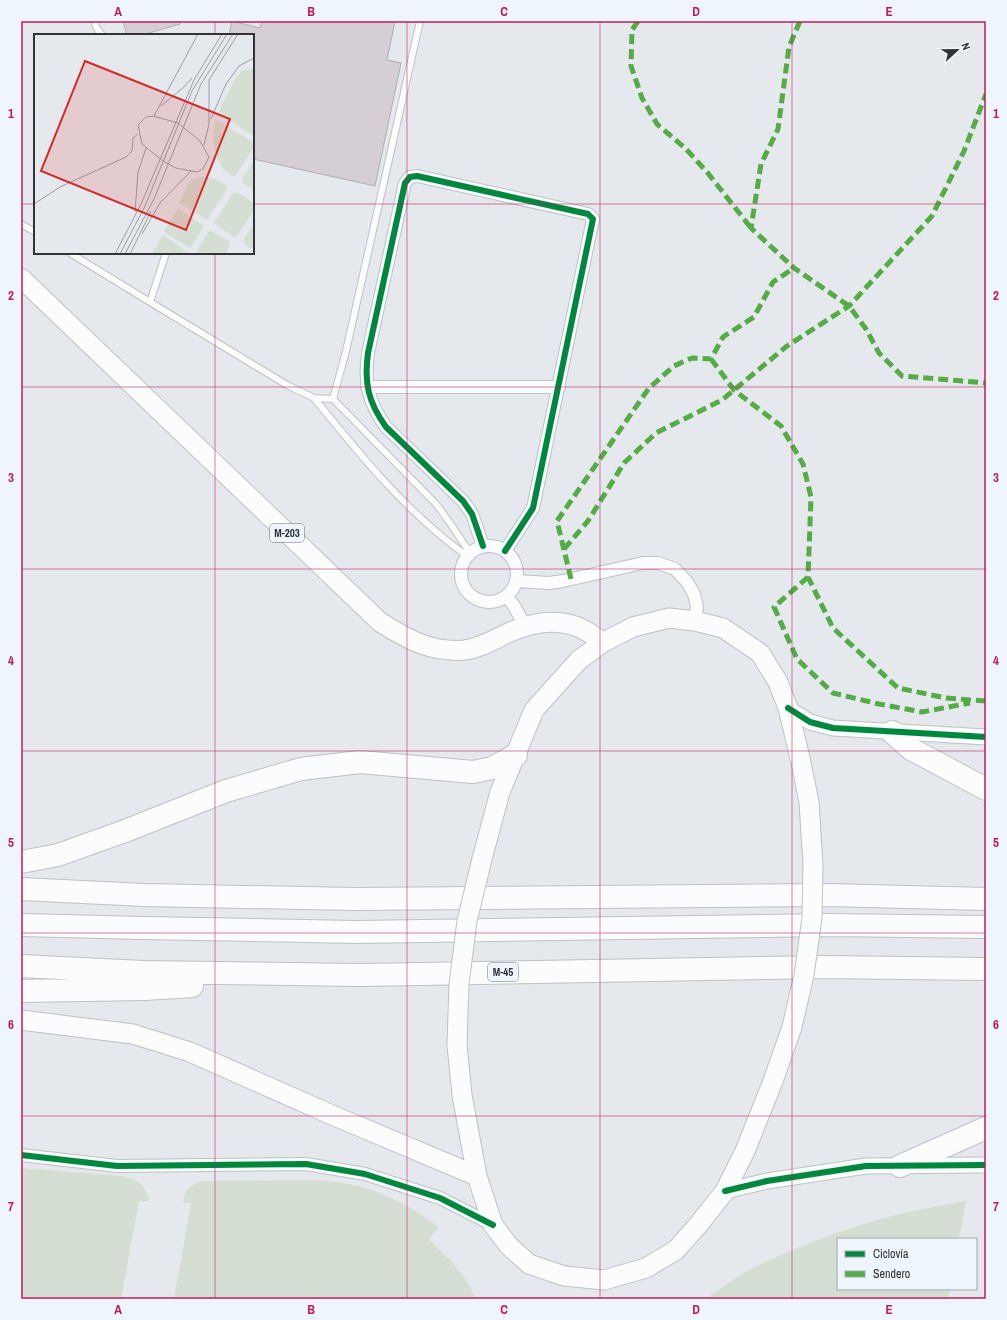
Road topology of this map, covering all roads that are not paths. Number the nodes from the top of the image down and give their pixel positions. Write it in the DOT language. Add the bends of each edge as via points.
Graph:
graph roads {
  1 [pos="95,21"];
  2 [pos="420,21"];
  3 [pos="101,34"];
  4 [pos="21,224"];
  5 [pos="34,231"];
  6 [pos="72,254"];
  7 [pos="166,254"];
  8 [pos="21,278"];
  9 [pos="150,302"];
  10 [pos="367,387"];
  11 [pos="559,387"];
  12 [pos="314,398"];
  13 [pos="332,399"];
  14 [pos="482,546"];
  15 [pos="506,551"];
  16 [pos="468,555"];
  17 [pos="517,581"];
  18 [pos="507,597"];
  19 [pos="695,621"];
  20 [pos="524,626"];
  21 [pos="602,644"];
  22 [pos="788,708"];
  23 [pos="892,732"];
  24 [pos="986,737"];
  25 [pos="516,755"];
  26 [pos="986,788"];
  27 [pos="21,862"];
  28 [pos="21,889"];
  29 [pos="986,899"];
  30 [pos="21,909"];
  31 [pos="21,925"];
  32 [pos="986,927"];
  33 [pos="143,928"];
  34 [pos="21,966"];
  35 [pos="986,969"];
  36 [pos="360,975"];
  37 [pos="21,992"];
  38 [pos="21,1020"];
  39 [pos="986,1128"];
  40 [pos="21,1155"];
  41 [pos="986,1165"];
  42 [pos="900,1166"];
  43 [pos="477,1176"];
  44 [pos="725,1191"];
  45 [pos="493,1225"];
  1 -- 3 [label="lane"];
  2 -- 13 [label="lane" via="348,344"];
  4 -- 5 [label="lane"];
  6 -- 9 [label="lane"];
  7 -- 9 [label="lane"];
  8 -- 20 [label="main road, M-203" via="380,622 406,638 429,647 448,650 466,650 483,645"];
  9 -- 12 [label="lane" via="287,385"];
  10 -- 11 [label="street"];
  10 -- 11 [label="street" via="368,353 405,183 410,177 417,176 588,214 593,219"];
  10 -- 14 [label="street" via="379,417 386,427 463,501 472,514"];
  11 -- 15 [label="street" via="533,508"];
  12 -- 13 [label="lane"];
  12 -- 16 [label="lane" via="377,474 445,541"];
  13 -- 16 [label="lane" via="437,505"];
  14 -- 15 [label="street" via="498,547"];
  14 -- 16 [label="street"];
  15 -- 17 [label="street" via="516,564"];
  16 -- 18 [label="street" via="462,564 461,574 466,591 481,602 490,603"];
  17 -- 18 [label="street"];
  17 -- 19 [label="street" via="563,581 643,563 658,563 675,569 687,582 694,594"];
  18 -- 20 [label="street"];
  19 -- 21 [label="main road" via="669,618 633,627"];
  19 -- 22 [label="main road" via="723,628 760,654 778,682"];
  20 -- 21 [label="main road, M-203" via="550,622 578,626"];
  21 -- 25 [label="main road" via="580,660 534,710"];
  22 -- 23 [label="street" via="810,722 833,728"];
  22 -- 44 [label="main road, bridge" via="809,802 813,865 811,925 804,975 792,1027 773,1081"];
  23 -- 24 [label="street"];
  23 -- 26 [label="highway" via="911,749"];
  25 -- 27 [label="highway" via="492,768 473,772 360,762 301,769 226,791 58,855"];
  25 -- 43 [label="main road, bridge" via="500,792 482,859 467,921 459,984 457,1045 462,1095"];
  28 -- 29 [label="highway" via="354,899 828,895"];
  30 -- 33 [label="highway"];
  31 -- 33 [label="highway"];
  32 -- 33 [label="highway" via="828,925 356,932"];
  34 -- 36 [label="highway, M-45" via="143,972"];
  35 -- 36 [label="highway, M-45" via="826,967"];
  36 -- 37 [label="highway" via="145,989"];
  38 -- 43 [label="main road" via="133,1034 190,1052"];
  39 -- 42 [label="highway"];
  40 -- 45 [label="street" via="117,1166 306,1164 365,1174 440,1198"];
  41 -- 42 [label="street"];
  42 -- 44 [label="street" via="866,1166 767,1181"];
  43 -- 45 [label="main road"];
  44 -- 45 [label="main road" via="676,1250 646,1268 604,1280 564,1276 530,1264 510,1246"];
}
